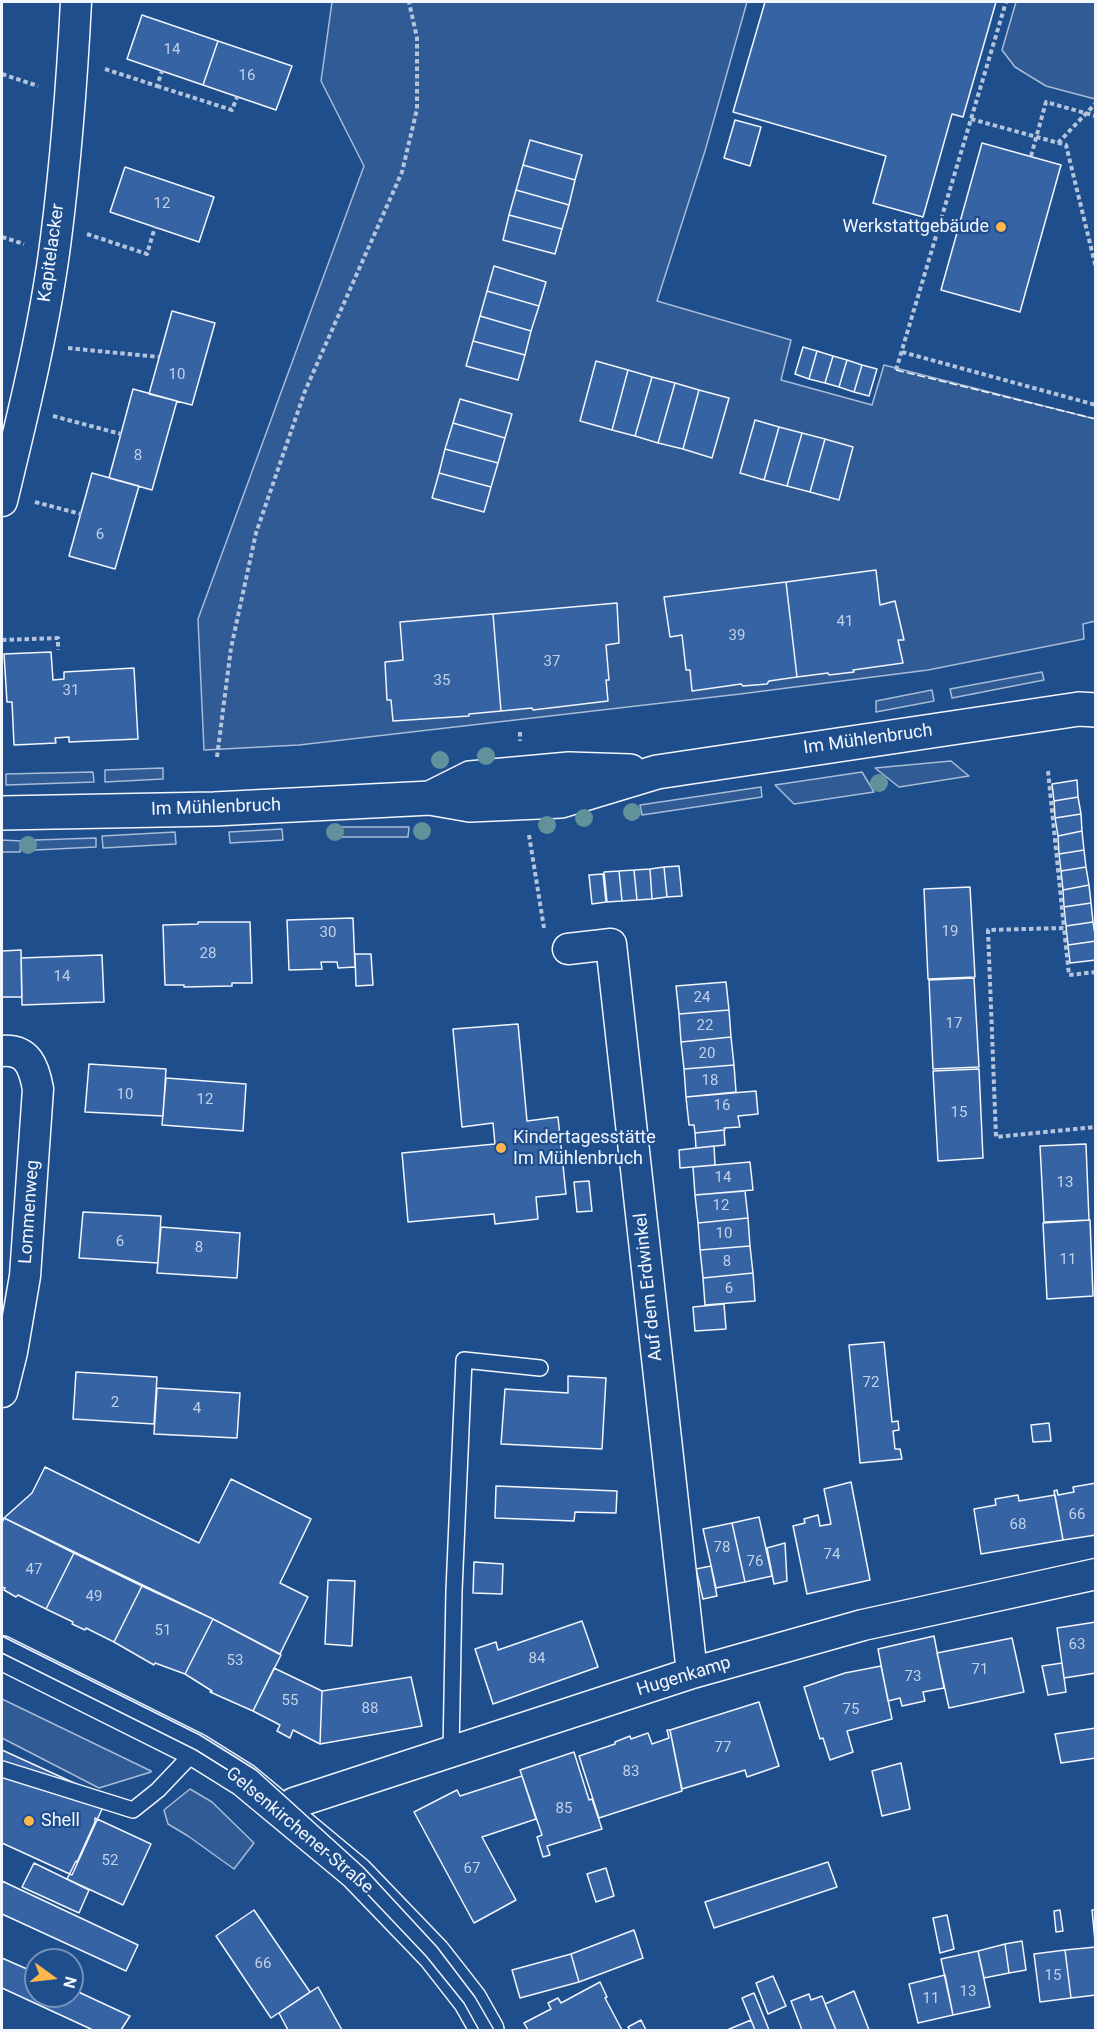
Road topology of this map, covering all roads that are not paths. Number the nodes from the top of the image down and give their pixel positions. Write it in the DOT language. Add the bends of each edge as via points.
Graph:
graph roads {
  1 [pos="76,2"];
  2 [pos="2,497"];
  3 [pos="1090,706"];
  4 [pos="2,813"];
  5 [pos="568,949"];
  6 [pos="2,1051"];
  7 [pos="540,1368"];
  8 [pos="2,1392"];
  9 [pos="1095,1574"];
  10 [pos="2,1653"];
  11 [pos="692,1673"];
  12 [pos="196,1750"];
  13 [pos="451,1752"];
  14 [pos="2,1769"];
  15 [pos="284,1813"];
  16 [pos="487,2031"];
  1 -- 2 [label="street, Kapitelacker" via="57,224 37,345"];
  3 -- 4 [label="main road, Im Mühlenbruch" via="657,772 561,801 523,789 470,805 430,798 214,809"];
  5 -- 11 [label="street, Auf dem Erdwinkel" via="610,944"];
  6 -- 8 [label="street, Lommenweg" via="23,1055 34,1069 38,1089 26,1276"];
  7 -- 13 [label="lane" via="464,1360"];
  9 -- 11 [label="street, Hugenkamp" via="863,1625"];
  10 -- 12 [label="main road, Gelsenkirchener Straße"];
  11 -- 13 [label="street, Hugenkamp"];
  12 -- 14 [label="lane" via="133,1810"];
  12 -- 15 [label="main road, Gelsenkirchener Straße" via="244,1780"];
  13 -- 15 [label="street, Hugenkamp" via="294,1803"];
  15 -- 16 [label="main road, Gelsenkirchener Straße" via="356,1873 434,1954 470,2000"];
}
